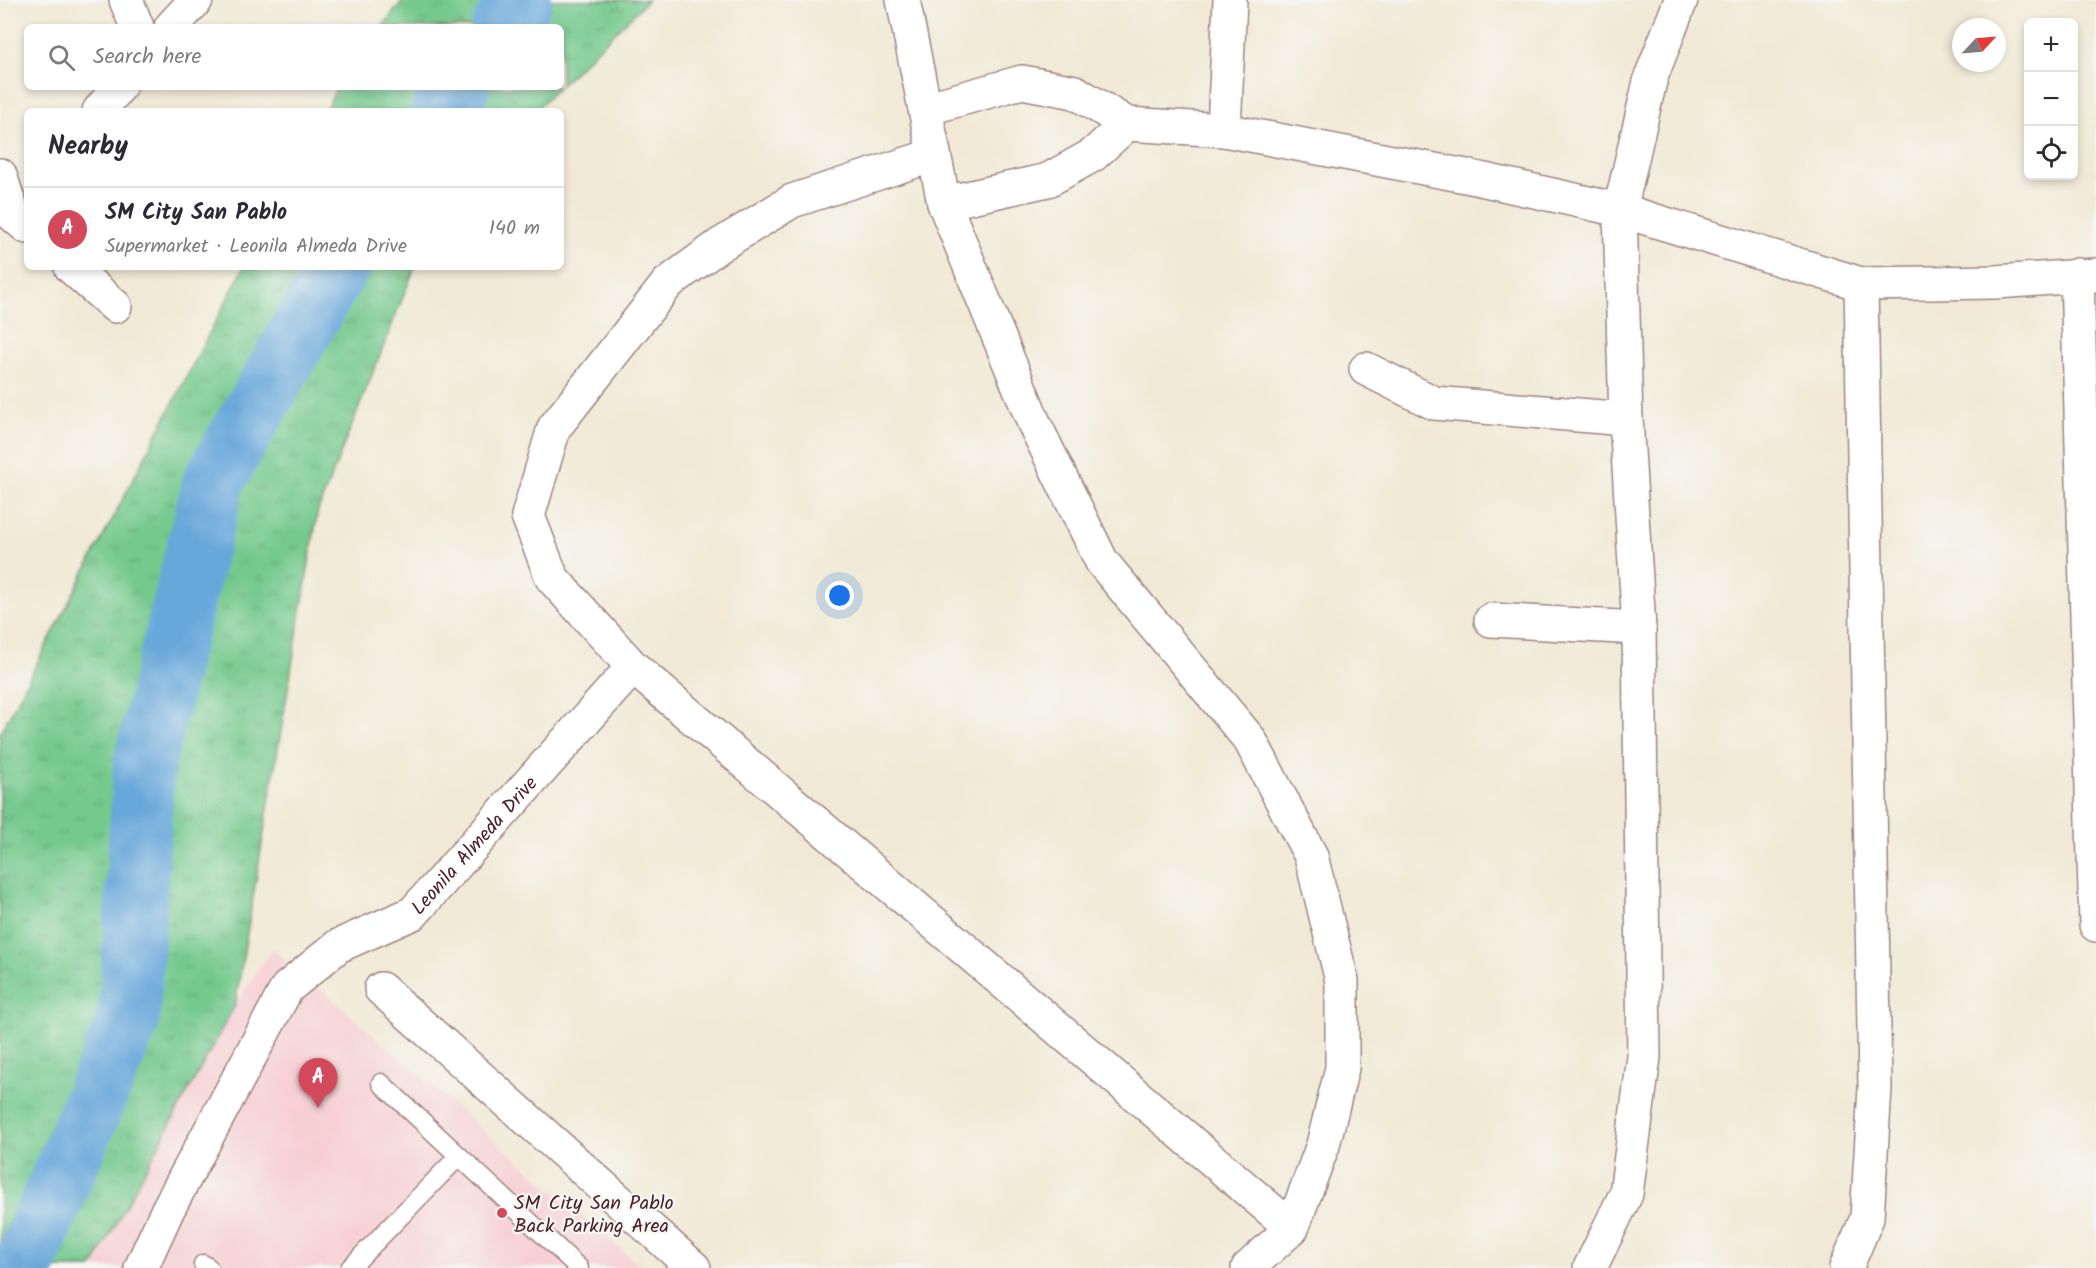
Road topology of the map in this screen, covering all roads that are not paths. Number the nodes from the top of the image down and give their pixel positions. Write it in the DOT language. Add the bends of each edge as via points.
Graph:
graph roads {
  1 [pos="126,0"];
  2 [pos="196,0"];
  3 [pos="903,0"];
  4 [pos="1230,0"];
  5 [pos="1681,0"];
  6 [pos="137,24"];
  7 [pos="174,24"];
  8 [pos="116,90"];
  9 [pos="101,108"];
  10 [pos="925,109"];
  11 [pos="1127,124"];
  12 [pos="1224,130"];
  13 [pos="934,155"];
  14 [pos="0,175"];
  15 [pos="944,203"];
  16 [pos="1620,210"];
  17 [pos="17,219"];
  18 [pos="74,270"];
  19 [pos="2086,275"];
  20 [pos="1861,284"];
  21 [pos="115,306"];
  22 [pos="1366,369"];
  23 [pos="1626,419"];
  24 [pos="1491,620"];
  25 [pos="1639,628"];
  26 [pos="633,667"];
  27 [pos="2096,925"];
  28 [pos="381,989"];
  29 [pos="381,1083"];
  30 [pos="459,1156"];
  31 [pos="1292,1228"];
  32 [pos="141,1268"];
  33 [pos="350,1268"];
  34 [pos="579,1268"];
  35 [pos="694,1268"];
  36 [pos="1248,1268"];
  37 [pos="1590,1268"];
  38 [pos="1846,1268"];
  1 -- 6 [label="street"];
  2 -- 7 [label="street"];
  3 -- 10 [label="street"];
  4 -- 12 [label="street"];
  5 -- 16 [label="street" via="1651,77"];
  8 -- 9 [label="street"];
  10 -- 11 [label="street" via="1022,82 1075,92"];
  10 -- 13 [label="street"];
  11 -- 12 [label="street"];
  11 -- 15 [label="street" via="1094,155 1048,180"];
  12 -- 16 [label="street"];
  13 -- 15 [label="street"];
  13 -- 26 [label="street" via="792,201 720,245 668,283 554,428 528,516 552,578"];
  14 -- 17 [label="street"];
  15 -- 31 [label="street" via="1034,423 1102,562 1250,740 1311,856 1342,981 1342,1068 1323,1145"];
  16 -- 20 [label="street"];
  16 -- 23 [label="street"];
  18 -- 21 [label="street"];
  19 -- 20 [label="street" via="1995,282"];
  19 -- 27 [label="street"];
  20 -- 38 [label="street" via="1875,1088 1867,1218"];
  22 -- 23 [label="street" via="1434,404"];
  23 -- 25 [label="street"];
  24 -- 25 [label="street"];
  25 -- 37 [label="street" via="1644,1058 1626,1194"];
  26 -- 31 [label="street"];
  26 -- 32 [label="street, Leonila Almeda Drive" via="413,913 339,946 287,988 168,1209"];
  28 -- 35 [label="street"];
  29 -- 30 [label="lane"];
  30 -- 33 [label="lane"];
  30 -- 34 [label="lane"];
  31 -- 36 [label="street"];
}
